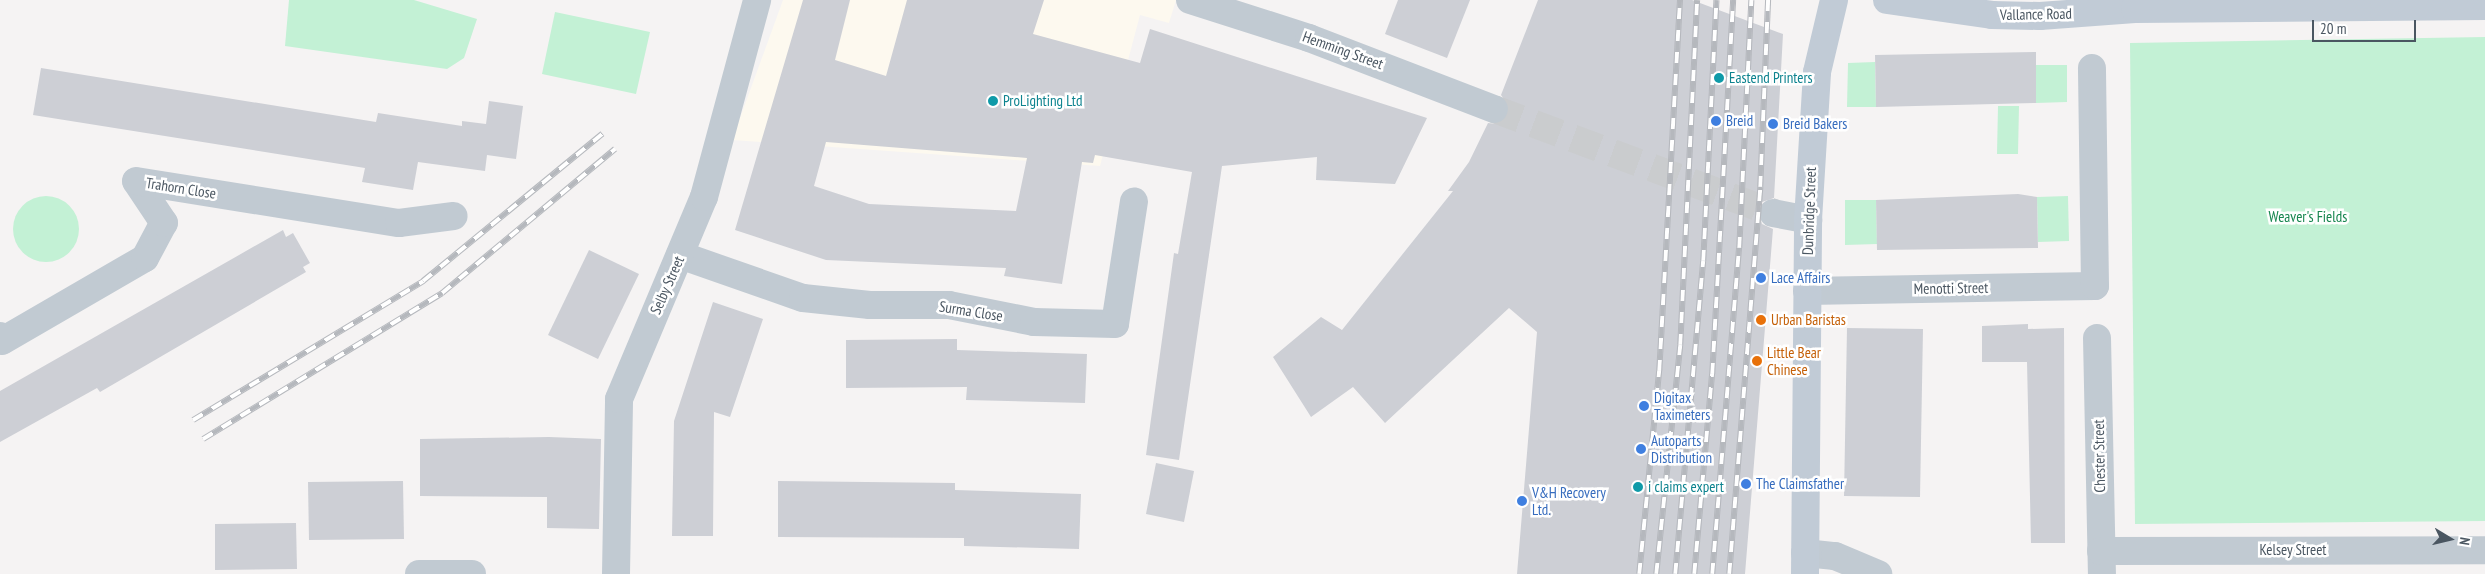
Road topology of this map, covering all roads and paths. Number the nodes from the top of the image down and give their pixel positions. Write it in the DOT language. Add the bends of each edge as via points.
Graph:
graph roads {
  1 [pos="757,0"];
  2 [pos="1190,0"];
  3 [pos="1834,0"];
  4 [pos="1887,0"];
  5 [pos="2485,6"];
  6 [pos="2092,68"];
  7 [pos="1494,109"];
  8 [pos="1134,201"];
  9 [pos="1773,213"];
  10 [pos="454,216"];
  11 [pos="1808,220"];
  12 [pos="680,255"];
  13 [pos="1807,291"];
  14 [pos="0,336"];
  15 [pos="2097,338"];
  16 [pos="2485,550"];
  17 [pos="2102,562"];
  18 [pos="1805,563"];
  19 [pos="418,574"];
  20 [pos="472,574"];
  21 [pos="616,574"];
  22 [pos="1878,574"];
  1 -- 12 [label="street, Selby Street" via="704,197"];
  2 -- 7 [label="street, Hemming Street" via="1310,38"];
  3 -- 11 [label="main road, Dunbridge Street" via="1818,56"];
  4 -- 5 [label="main road, Vallance Road" via="1992,16 2144,9"];
  6 -- 13 [label="street, Menotti Street" via="2095,286"];
  8 -- 12 [label="street, Surma Close" via="1115,324 1034,322 949,306 870,305 803,298"];
  9 -- 11 [label="street"];
  10 -- 14 [label="street, Trahorn Close" via="400,223 136,181 164,223 145,258 2,341"];
  11 -- 13 [label="main road, Dunbridge Street"];
  12 -- 21 [label="street, Selby Street" via="619,399"];
  13 -- 18 [label="main road, Dunbridge Street"];
  15 -- 17 [label="street, Chester Street"];
  16 -- 17 [label="street, Kelsey Street"];
  18 -- 22 [label="street" via="1834,556"];
  19 -- 20 [label="street"];
}
